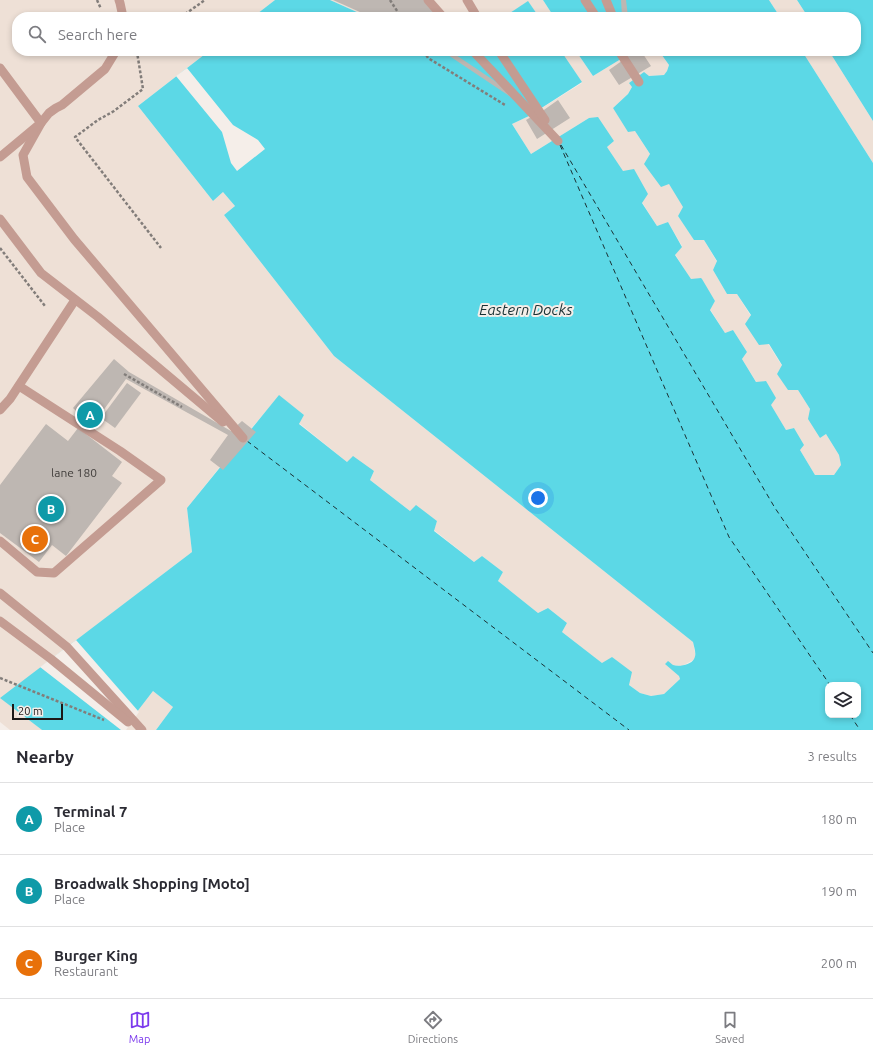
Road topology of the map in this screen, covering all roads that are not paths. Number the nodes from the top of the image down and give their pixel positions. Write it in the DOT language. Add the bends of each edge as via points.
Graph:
graph roads {
  1 [pos="118,0"];
  2 [pos="428,0"];
  3 [pos="467,0"];
  4 [pos="585,0"];
  5 [pos="606,0"];
  6 [pos="122,12"];
  7 [pos="439,12"];
  8 [pos="474,12"];
  9 [pos="593,12"];
  10 [pos="611,12"];
  11 [pos="113,56"];
  12 [pos="478,56"];
  13 [pos="502,56"];
  14 [pos="622,56"];
  15 [pos="629,56"];
  16 [pos="0,68"];
  17 [pos="41,123"];
  18 [pos="0,157"];
  19 [pos="0,218"];
  20 [pos="75,300"];
  21 [pos="19,386"];
  22 [pos="0,410"];
  23 [pos="0,541"];
  24 [pos="0,593"];
  25 [pos="0,621"];
  26 [pos="139,730"];
  27 [pos="142,730"];
  1 -- 6 [label="lane"];
  2 -- 7 [label="lane"];
  3 -- 8 [label="lane"];
  4 -- 9 [label="lane"];
  5 -- 10 [label="lane"];
  11 -- 17 [label="lane" via="105,69 53,110"];
  12 -- 13 [label="lane" via="558,141"];
  14 -- 15 [label="lane" via="639,82"];
  16 -- 17 [label="lane"];
  17 -- 18 [label="lane"];
  17 -- 20 [label="lane" via="23,155 27,177 74,239 243,438"];
  19 -- 20 [label="lane" via="41,273"];
  20 -- 21 [label="lane"];
  21 -- 22 [label="lane"];
  21 -- 23 [label="lane" via="161,480 54,573 37,572"];
  24 -- 27 [label="lane" via="67,647"];
  25 -- 26 [label="lane"];
}
